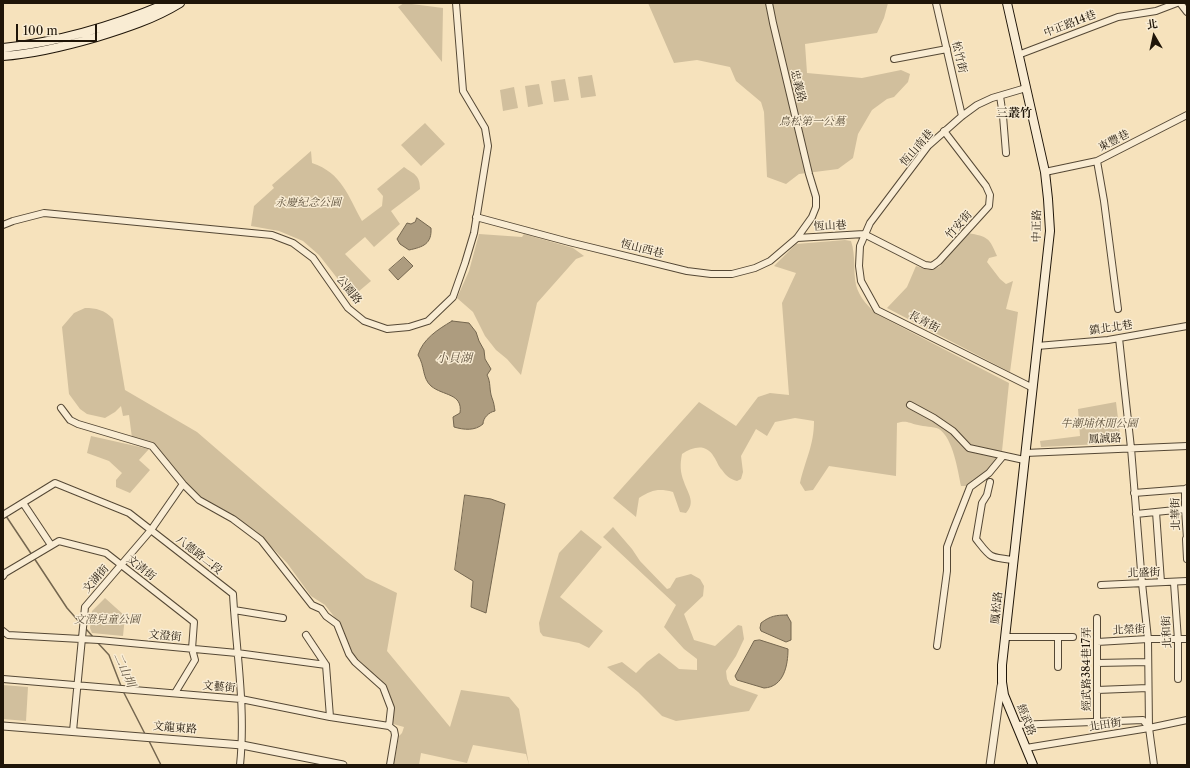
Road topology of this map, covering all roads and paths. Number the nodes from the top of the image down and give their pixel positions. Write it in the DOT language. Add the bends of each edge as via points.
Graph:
graph roads {
  1 [pos="168,3"];
  2 [pos="180,3"];
  3 [pos="456,3"];
  4 [pos="769,3"];
  5 [pos="936,3"];
  6 [pos="1007,3"];
  7 [pos="1177,3"];
  8 [pos="1180,3"];
  9 [pos="1187,12"];
  10 [pos="3,48"];
  11 [pos="946,49"];
  12 [pos="1018,55"];
  13 [pos="3,56"];
  14 [pos="894,59"];
  15 [pos="1026,88"];
  16 [pos="1000,96"];
  17 [pos="1187,115"];
  18 [pos="962,116"];
  19 [pos="944,131"];
  20 [pos="1006,153"];
  21 [pos="1096,161"];
  22 [pos="1045,172"];
  23 [pos="476,217"];
  24 [pos="3,225"];
  25 [pos="864,234"];
  26 [pos="797,238"];
  27 [pos="1118,309"];
  28 [pos="1187,326"];
  29 [pos="1119,338"];
  30 [pos="1037,346"];
  31 [pos="1033,388"];
  32 [pos="910,405"];
  33 [pos="61,408"];
  34 [pos="1187,446"];
  35 [pos="1131,448"];
  36 [pos="1003,456"];
  37 [pos="1024,456"];
  38 [pos="990,482"];
  39 [pos="183,484"];
  40 [pos="1186,489"];
  41 [pos="1134,493"];
  42 [pos="23,503"];
  43 [pos="1185,509"];
  44 [pos="1156,512"];
  45 [pos="5,514"];
  46 [pos="1136,514"];
  47 [pos="151,530"];
  48 [pos="1187,539"];
  49 [pos="51,545"];
  50 [pos="1013,560"];
  51 [pos="1187,560"];
  52 [pos="122,565"];
  53 [pos="3,576"];
  54 [pos="1187,581"];
  55 [pos="1161,582"];
  56 [pos="1142,583"];
  57 [pos="1174,583"];
  58 [pos="1101,585"];
  59 [pos="234,610"];
  60 [pos="283,618"];
  61 [pos="1097,618"];
  62 [pos="3,632"];
  63 [pos="306,635"];
  64 [pos="1005,637"];
  65 [pos="1058,637"];
  66 [pos="1073,637"];
  67 [pos="82,639"];
  68 [pos="1148,639"];
  69 [pos="1187,639"];
  70 [pos="1178,640"];
  71 [pos="1097,642"];
  72 [pos="937,646"];
  73 [pos="192,649"];
  74 [pos="237,653"];
  75 [pos="1148,662"];
  76 [pos="1097,663"];
  77 [pos="326,665"];
  78 [pos="1058,667"];
  79 [pos="3,679"];
  80 [pos="1178,679"];
  81 [pos="1002,682"];
  82 [pos="78,685"];
  83 [pos="1148,688"];
  84 [pos="1097,690"];
  85 [pos="175,693"];
  86 [pos="241,699"];
  87 [pos="330,717"];
  88 [pos="1187,720"];
  89 [pos="1097,721"];
  90 [pos="1016,725"];
  91 [pos="3,726"];
  92 [pos="389,726"];
  93 [pos="1149,728"];
  94 [pos="73,731"];
  95 [pos="242,745"];
  96 [pos="1026,748"];
  97 [pos="240,765"];
  98 [pos="343,765"];
  99 [pos="390,765"];
  100 [pos="990,765"];
  101 [pos="1033,765"];
  102 [pos="1154,765"];
  1 -- 10 [label="main road" via="94,30 24,46"];
  2 -- 13 [label="main road" via="152,18 119,30 72,44 21,55"];
  3 -- 23 [label="street, 公園路" via="463,91 485,128 488,146"];
  4 -- 26 [label="street, 忠義路" via="816,196 816,207 812,217"];
  5 -- 11 [label="street, 松竹街"];
  6 -- 12 [label="main road, 中正路"];
  7 -- 12 [label="street, 中正路14巷" via="1156,10 1118,16"];
  8 -- 9 [label="street"];
  11 -- 14 [label="street"];
  11 -- 18 [label="street, 松竹街"];
  12 -- 15 [label="main road, 中正路"];
  15 -- 16 [label="street, 恆山南巷"];
  15 -- 22 [label="main road, 中正路"];
  16 -- 18 [label="street, 恆山南巷" via="977,105"];
  16 -- 20 [label="street"];
  17 -- 21 [label="street, 東豐巷"];
  18 -- 19 [label="street, 恆山南巷"];
  19 -- 25 [label="street, 恆山南巷" via="928,146"];
  19 -- 25 [label="street, 竹安街" via="986,186 990,195 989,206 932,266 925,265"];
  21 -- 22 [label="street, 東豐巷"];
  21 -- 27 [label="street"];
  22 -- 30 [label="main road, 中正路" via="1050,231"];
  23 -- 24 [label="street, 公園路" via="474,233 453,297 428,321 409,327 388,329 364,321 348,308 313,258 293,243 272,235 44,213"];
  23 -- 26 [label="street, 恆山西巷" via="687,271 711,274 732,274 755,268 770,261"];
  25 -- 26 [label="street, 恆山巷"];
  25 -- 31 [label="street, 長青街" via="860,246 861,281 877,310"];
  28 -- 29 [label="street, 鎮北北巷"];
  29 -- 30 [label="street, 鎮北北巷"];
  29 -- 35 [label="street"];
  30 -- 31 [label="main road, 中正路"];
  31 -- 37 [label="main road, 中正路"];
  32 -- 36 [label="street, 鳳誠路" via="953,431 969,448"];
  33 -- 39 [label="street" via="70,420 78,424 152,446"];
  34 -- 35 [label="street, 鳳誠路"];
  35 -- 37 [label="street, 鳳誠路"];
  35 -- 41 [label="street"];
  36 -- 37 [label="street, 鳳誠路"];
  36 -- 72 [label="street" via="990,473 970,487 947,547 947,571"];
  37 -- 50 [label="main road, 鳳松路"];
  38 -- 50 [label="street" via="982,503 976,539 993,558"];
  39 -- 47 [label="street, 文湖街"];
  39 -- 92 [label="street" via="200,500 233,518 261,540 312,605 321,609 337,624 349,654 383,687 391,708"];
  40 -- 41 [label="street"];
  40 -- 43 [label="street, 北華街"];
  41 -- 46 [label="street"];
  42 -- 45 [label="street, 八德路二段"];
  42 -- 47 [label="street, 八德路二段" via="55,483 129,513"];
  42 -- 49 [label="street"];
  43 -- 44 [label="street"];
  43 -- 48 [label="street, 北華街"];
  44 -- 46 [label="street"];
  44 -- 55 [label="street"];
  46 -- 56 [label="street"];
  47 -- 52 [label="street, 文湖街"];
  47 -- 59 [label="street, 八德路二段" via="233,594"];
  48 -- 51 [label="street, 北華街"];
  49 -- 52 [label="street, 文清街" via="59,541 106,553"];
  49 -- 53 [label="street, 文清街"];
  50 -- 64 [label="main road, 鳳松路"];
  52 -- 67 [label="street, 文湖街" via="85,607"];
  52 -- 73 [label="street, 文清街" via="194,622"];
  54 -- 57 [label="street, 北盛街"];
  55 -- 56 [label="street, 北盛街"];
  55 -- 57 [label="street, 北盛街"];
  56 -- 58 [label="street, 北盛街"];
  56 -- 68 [label="street"];
  57 -- 70 [label="street, 北和街"];
  59 -- 60 [label="street"];
  59 -- 74 [label="street, 八德路二段"];
  61 -- 71 [label="street, 經武路384巷17弄"];
  62 -- 67 [label="street, 文澄街"];
  63 -- 77 [label="street"];
  64 -- 65 [label="street"];
  64 -- 81 [label="main road, 鳳松路"];
  65 -- 66 [label="street"];
  65 -- 78 [label="street"];
  67 -- 73 [label="street, 文澄街"];
  67 -- 82 [label="street, 文湖街"];
  68 -- 70 [label="street, 北榮街"];
  68 -- 71 [label="street, 北榮街"];
  68 -- 75 [label="street"];
  69 -- 70 [label="street, 北榮街"];
  70 -- 80 [label="street, 北和街"];
  71 -- 76 [label="street, 經武路384巷17弄"];
  73 -- 74 [label="street, 文澄街"];
  73 -- 85 [label="street, 文清街" via="195,660"];
  74 -- 77 [label="street, 文澄街"];
  74 -- 86 [label="street, 八德路二段"];
  75 -- 76 [label="street"];
  75 -- 83 [label="street"];
  76 -- 84 [label="street, 經武路384巷17弄"];
  77 -- 87 [label="street"];
  79 -- 82 [label="street, 文藝街"];
  81 -- 90 [label="main road, 經武路" via="1004,695"];
  81 -- 100 [label="street, 鳳松路"];
  82 -- 85 [label="street, 文藝街"];
  82 -- 94 [label="street, 文湖街"];
  83 -- 84 [label="street"];
  83 -- 93 [label="street"];
  84 -- 89 [label="street, 經武路384巷17弄"];
  85 -- 86 [label="street, 文藝街"];
  86 -- 87 [label="street, 文藝街"];
  86 -- 95 [label="street, 八德路二段"];
  87 -- 92 [label="street, 文藝街"];
  88 -- 93 [label="street, 北田街"];
  89 -- 90 [label="street"];
  89 -- 93 [label="street" via="1143,720"];
  90 -- 96 [label="main road, 經武路"];
  91 -- 94 [label="street, 文龍東路"];
  92 -- 99 [label="street" via="395,735"];
  93 -- 96 [label="street, 北田街"];
  93 -- 102 [label="street"];
  94 -- 95 [label="street, 文龍東路"];
  95 -- 97 [label="street, 八德路二段"];
  95 -- 98 [label="street, 文龍東路"];
  96 -- 101 [label="main road, 經武路"];
}
